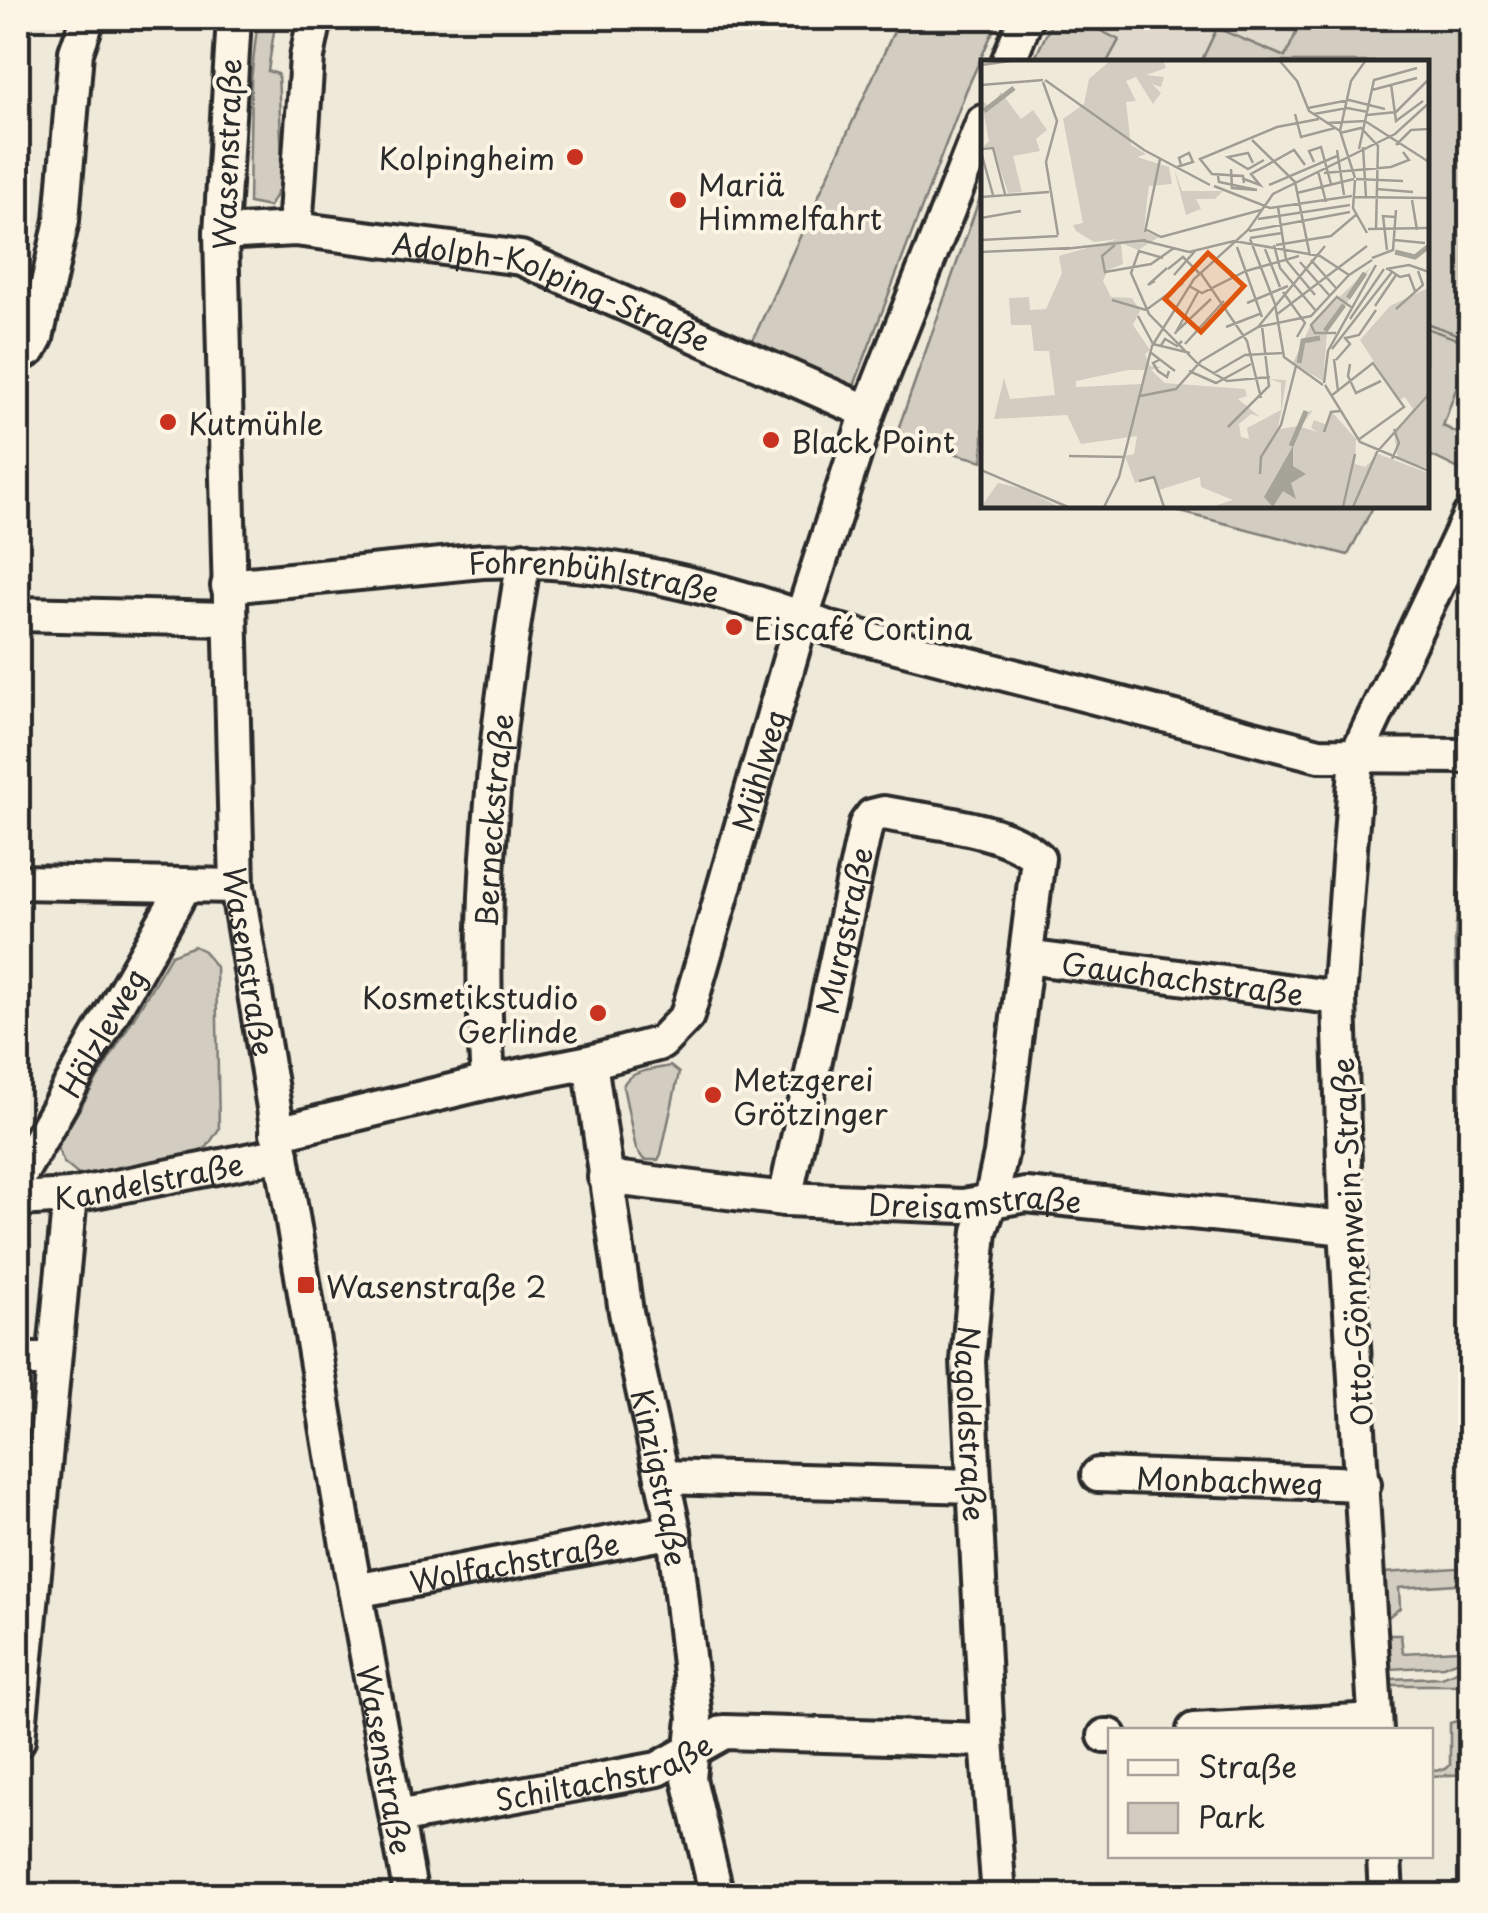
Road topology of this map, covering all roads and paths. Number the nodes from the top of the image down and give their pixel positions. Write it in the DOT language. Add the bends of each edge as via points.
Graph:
graph roads {
  1 [pos="88,18"];
  2 [pos="234,18"];
  3 [pos="315,18"];
  4 [pos="1026,18"];
  5 [pos="1009,60"];
  6 [pos="981,127"];
  7 [pos="294,229"];
  8 [pos="221,233"];
  9 [pos="18,356"];
  10 [pos="868,412"];
  11 [pos="1470,514"];
  12 [pos="524,560"];
  13 [pos="228,602"];
  14 [pos="18,614"];
  15 [pos="802,618"];
  16 [pos="1357,754"];
  17 [pos="1470,756"];
  18 [pos="18,882"];
  19 [pos="185,885"];
  20 [pos="237,886"];
  21 [pos="1026,957"];
  22 [pos="1339,998"];
  23 [pos="590,1062"];
  24 [pos="488,1082"];
  25 [pos="279,1144"];
  26 [pos="606,1177"];
  27 [pos="18,1178"];
  28 [pos="70,1196"];
  29 [pos="785,1198"];
  30 [pos="18,1199"];
  31 [pos="991,1200"];
  32 [pos="1346,1228"];
  33 [pos="18,1360"];
  34 [pos="54,1360"];
  35 [pos="1098,1475"];
  36 [pos="662,1476"];
  37 [pos="1364,1484"];
  38 [pos="975,1486"];
  39 [pos="674,1531"];
  40 [pos="354,1591"];
  41 [pos="24,1605"];
  42 [pos="1376,1725"];
  43 [pos="1267,1728"];
  44 [pos="18,1730"];
  45 [pos="18,1740"];
  46 [pos="987,1740"];
  47 [pos="691,1751"];
  48 [pos="397,1817"];
  49 [pos="1384,1858"];
  50 [pos="411,1896"];
  51 [pos="717,1896"];
  52 [pos="1000,1896"];
  53 [pos="1386,1896"];
  1 -- 9 [label="street" via="76,52 62,220 36,338"];
  2 -- 8 [label="street, Wasenstraße"];
  3 -- 7 [label="street"];
  4 -- 5 [label="street"];
  6 -- 10 [label="street, Mühlweg"];
  7 -- 8 [label="street, Adolph-Kolping-Straße"];
  7 -- 10 [label="street, Adolph-Kolping-Straße" via="522,258"];
  8 -- 13 [label="street, Wasenstraße"];
  10 -- 15 [label="street, Mühlweg"];
  11 -- 16 [label="street"];
  12 -- 13 [label="street, Fohrenbühlstraße"];
  12 -- 15 [label="street, Fohrenbühlstraße" via="606,567 772,605"];
  12 -- 24 [label="street, Berneckstraße" via="496,754 485,909"];
  13 -- 14 [label="street, Fohrenbühlstraße"];
  13 -- 20 [label="street, Wasenstraße"];
  15 -- 16 [label="street, Fohrenbühlstraße" via="1319,754"];
  15 -- 23 [label="street, Mühlweg" via="686,1016 661,1043"];
  16 -- 17 [label="street, Fohrenbühlstraße"];
  16 -- 22 [label="street, Otto-Gönnenwein-Straße"];
  18 -- 19 [label="street"];
  19 -- 20 [label="street"];
  19 -- 27 [label="street, Hölzleweg"];
  20 -- 25 [label="street, Wasenstraße"];
  21 -- 22 [label="street, Gauchachstraße"];
  21 -- 29 [label="street, Murgstraße" via="1038,858 990,834 872,816"];
  21 -- 31 [label="street, Nagoldstraße"];
  22 -- 32 [label="street, Otto-Gönnenwein-Straße"];
  23 -- 24 [label="street, Mühlweg"];
  23 -- 26 [label="street, Kinzigstraße"];
  24 -- 25 [label="street, Mühlweg"];
  25 -- 28 [label="street, Kandelstraße"];
  25 -- 40 [label="street, Wasenstraße"];
  26 -- 29 [label="street, Dreisamstraße"];
  26 -- 36 [label="street, Kinzigstraße" via="626,1312"];
  28 -- 30 [label="street, Kandelstraße"];
  28 -- 34 [label="street"];
  29 -- 31 [label="street, Dreisamstraße" via="963,1206"];
  31 -- 32 [label="street, Dreisamstraße" via="1026,1195"];
  31 -- 38 [label="street, Nagoldstraße" via="980,1231 968,1361"];
  32 -- 37 [label="street, Otto-Gönnenwein-Straße"];
  33 -- 34 [label="street"];
  34 -- 41 [label="street"];
  35 -- 37 [label="street, Monbachweg"];
  36 -- 38 [label="street"];
  36 -- 39 [label="street, Kinzigstraße"];
  37 -- 42 [label="street, Otto-Gönnenwein-Straße"];
  38 -- 46 [label="street, Nagoldstraße"];
  39 -- 40 [label="street, Wolfachstraße"];
  39 -- 47 [label="street, Kinzigstraße" via="696,1718"];
  40 -- 48 [label="street, Wasenstraße"];
  41 -- 44 [label="street"];
  42 -- 43 [label="street"];
  44 -- 45 [label="street"];
  46 -- 47 [label="street, Schiltachstraße" via="724,1732"];
  46 -- 52 [label="street, Nagoldstraße"];
  47 -- 48 [label="street, Schiltachstraße" via="658,1769"];
  47 -- 51 [label="street, Kinzigstraße" via="689,1779"];
  48 -- 50 [label="street, Wasenstraße"];
  49 -- 53 [label="street"];
}
